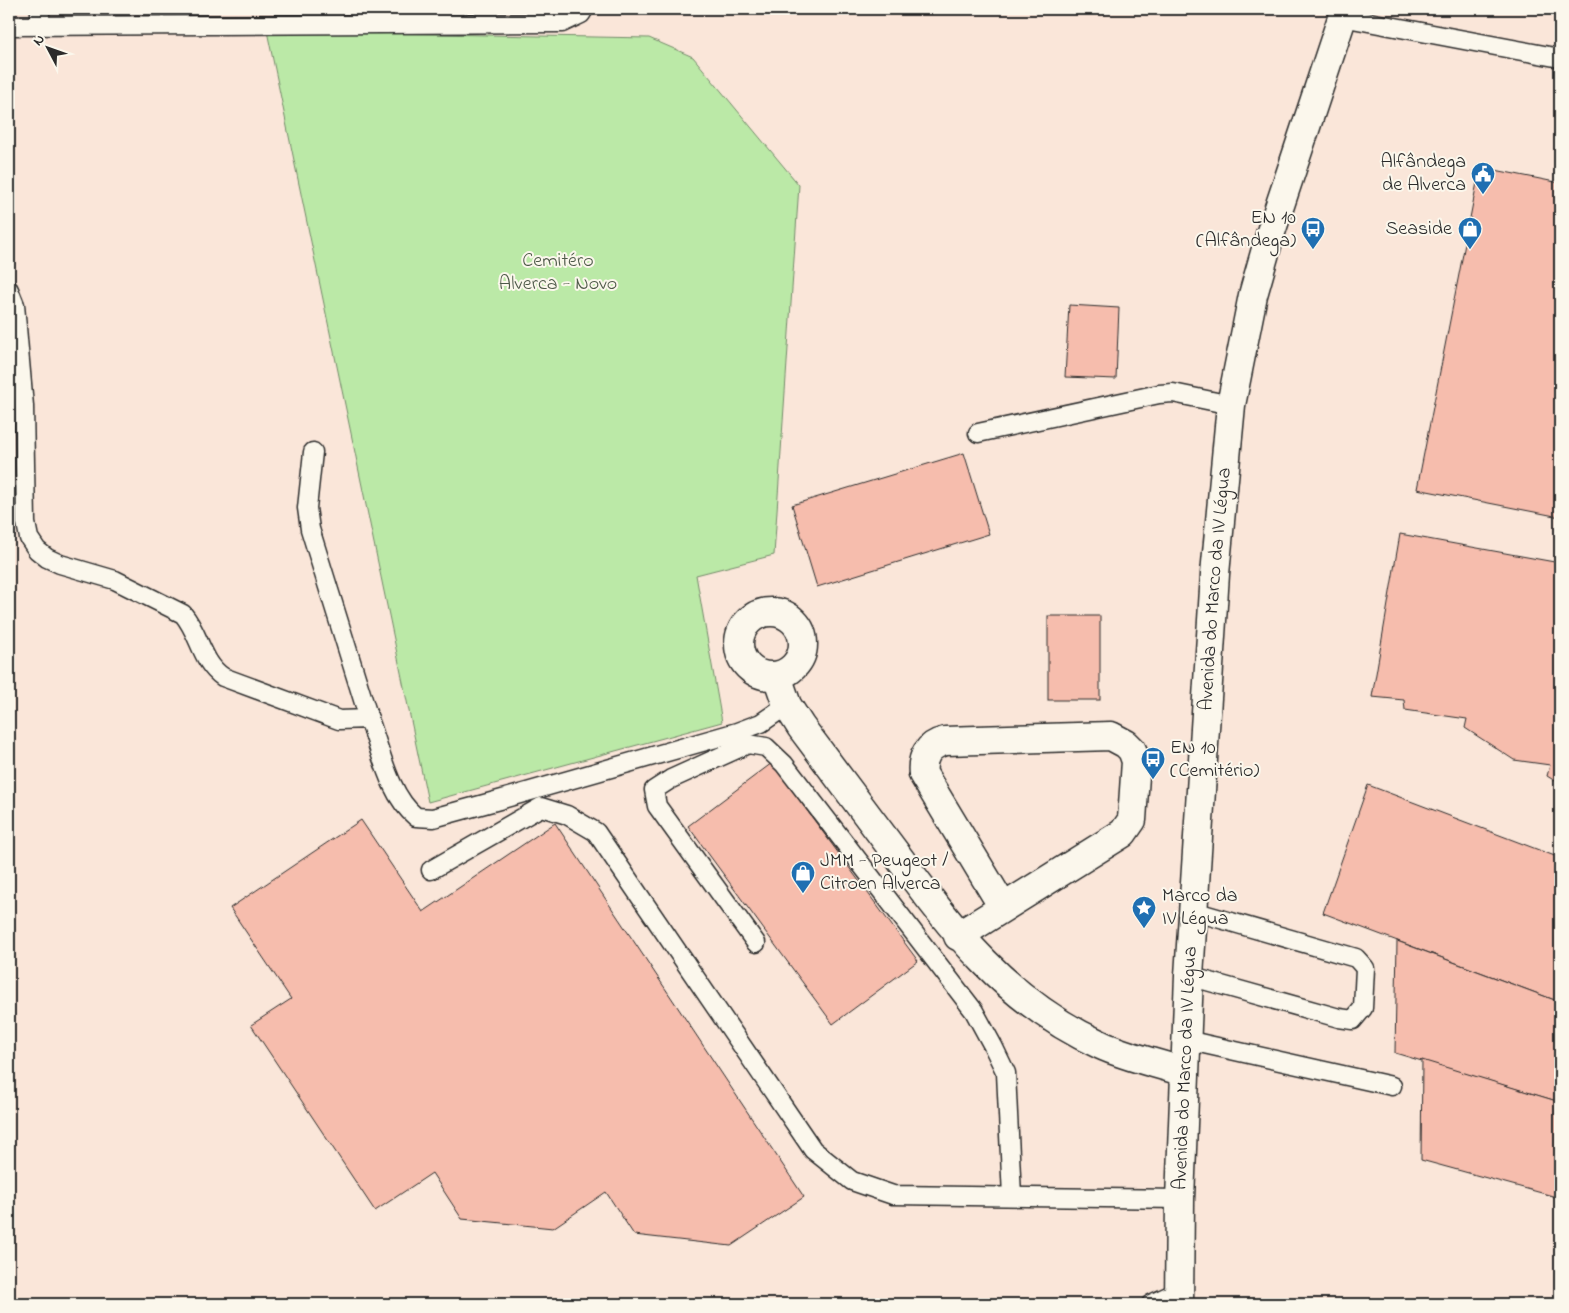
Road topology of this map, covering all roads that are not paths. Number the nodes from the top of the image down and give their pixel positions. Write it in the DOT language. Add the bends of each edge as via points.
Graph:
graph roads {
  1 [pos="584,9"];
  2 [pos="1344,13"];
  3 [pos="40,17"];
  4 [pos="9,26"];
  5 [pos="1560,58"];
  6 [pos="9,290"];
  7 [pos="1231,405"];
  8 [pos="978,433"];
  9 [pos="313,452"];
  10 [pos="777,676"];
  11 [pos="787,705"];
  12 [pos="369,719"];
  13 [pos="431,870"];
  14 [pos="1003,907"];
  15 [pos="1193,911"];
  16 [pos="958,936"];
  17 [pos="756,943"];
  18 [pos="1189,976"];
  19 [pos="1186,1040"];
  20 [pos="1184,1072"];
  21 [pos="1392,1086"];
  22 [pos="1012,1196"];
  23 [pos="1180,1199"];
  24 [pos="1179,1298"];
  25 [pos="1151,1304"];
  1 -- 3 [label="lane" via="581,14 562,23"];
  2 -- 5 [label="lane"];
  2 -- 7 [label="main road, Avenida do Marco da IV Légua" via="1270,235 1253,295"];
  3 -- 4 [label="lane"];
  6 -- 12 [label="lane" via="15,304 24,406 26,522 29,538 36,550 60,564 115,580 183,614 213,670 223,677 339,720"];
  7 -- 8 [label="lane" via="1173,393 1160,394"];
  7 -- 15 [label="main road, Avenida do Marco da IV Légua" via="1214,574"];
  9 -- 12 [label="lane" via="307,508 310,530"];
  10 -- 11 [label="main road"];
  11 -- 12 [label="lane" via="761,723 738,732 428,818 416,817 403,804"];
  11 -- 16 [label="main road"];
  13 -- 22 [label="lane" via="541,807 567,815 596,832 813,1150 852,1181 893,1195"];
  14 -- 14 [label="main road" via="1128,827 1134,813 1136,761 1132,750 1119,739 1111,736 945,741 936,743 925,754 923,774"];
  14 -- 16 [label="main road"];
  15 -- 18 [label="main road, Avenida do Marco da IV Légua"];
  15 -- 18 [label="lane" via="1356,958 1365,968 1363,1008 1353,1020 1339,1018"];
  16 -- 20 [label="main road" via="1008,985 1076,1032 1103,1046"];
  17 -- 22 [label="lane" via="657,806 654,790 748,744 766,747 784,764 974,1011 1006,1073"];
  18 -- 19 [label="main road, Avenida do Marco da IV Légua"];
  19 -- 20 [label="main road, Avenida do Marco da IV Légua"];
  19 -- 21 [label="lane"];
  20 -- 23 [label="main road, Avenida do Marco da IV Légua"];
  22 -- 23 [label="lane"];
  23 -- 24 [label="main road, Avenida do Marco da IV Légua"];
  24 -- 25 [label="lane"];
}
